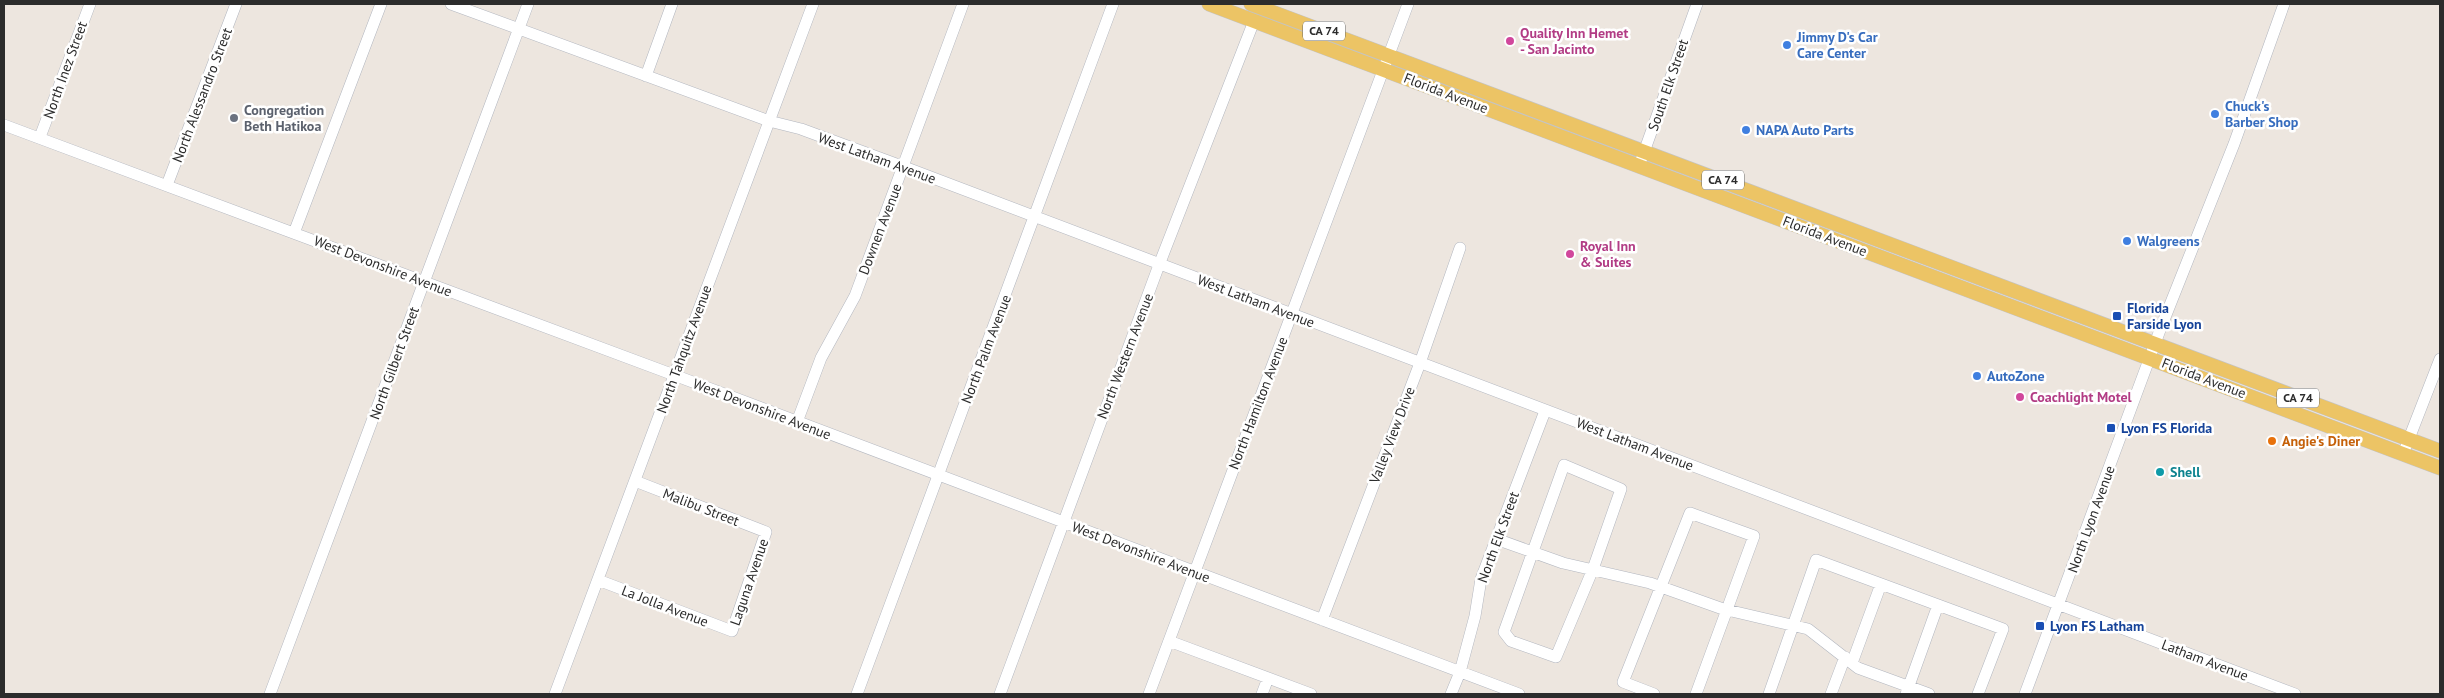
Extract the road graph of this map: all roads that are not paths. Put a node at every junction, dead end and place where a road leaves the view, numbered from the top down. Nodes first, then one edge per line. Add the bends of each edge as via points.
1 (90, 4) edge
2 (236, 4) edge
3 (381, 4) edge
4 (451, 4) edge
5 (528, 4) edge
6 (672, 4) edge
7 (813, 4) edge
8 (963, 4) edge
9 (1113, 4) edge
10 (1209, 4) edge
11 (1408, 4) edge
12 (1697, 4) edge
13 (2284, 4) edge
14 (1257, 5) edge
15 (1254, 21) junction
16 (518, 29) junction
17 (1388, 55) junction
18 (1383, 69) junction
19 (646, 76) junction
20 (769, 121) junction
21 (4, 125) edge
22 (40, 137) junction
23 (1645, 151) junction
24 (1639, 166) junction
25 (904, 167) junction
26 (167, 185) junction
27 (1035, 217) junction
28 (1810, 230) junction
29 (294, 233) junction
30 (1460, 248) dead end
31 (1159, 265) junction
32 (1950, 266) junction
33 (424, 282) junction
34 (1291, 315) junction
35 (2156, 344) junction
36 (2151, 358) junction
37 (2440, 360) edge
38 (1420, 363) junction
39 (674, 375) junction
40 (1546, 410) junction
41 (797, 422) junction
42 (2409, 440) junction
43 (2440, 451) edge
44 (2404, 454) junction
45 (2440, 468) edge
46 (939, 476) junction
47 (634, 481) junction
48 (1062, 522) junction
49 (766, 532) joint
50 (1496, 539) junction
51 (1532, 552) junction
52 (1593, 569) junction
53 (1195, 572) junction
54 (598, 580) junction
55 (1880, 584) junction
56 (1661, 587) junction
57 (2059, 604) junction
58 (1938, 605) junction
59 (1728, 610) junction
60 (1322, 620) junction
61 (1794, 626) junction
62 (732, 631) joint
63 (1169, 641) junction
64 (1848, 660) junction
65 (1460, 672) junction
66 (1268, 678) junction
67 (1907, 690) edge
68 (270, 694) edge
69 (555, 694) edge
70 (857, 694) edge
71 (1000, 694) edge
72 (1149, 694) edge
73 (1262, 694) edge
74 (1310, 694) edge
75 (1451, 694) edge
76 (1519, 694) edge
77 (1654, 694) edge
78 (1696, 694) edge
79 (1769, 694) edge
80 (1831, 694) edge
81 (1929, 694) edge
82 (1978, 694) edge
83 (2025, 694) edge
84 (2295, 694) edge

1 - 22 street, North Inez Street
2 - 26 street, North Alessandro Street
3 - 29 street
4 - 16 street, West Latham Avenue
5 - 16 street, North Gilbert Street
6 - 19 street
7 - 20 street, North Tahquitz Avenue
8 - 25 street, Downen Avenue
9 - 27 street, North Palm Avenue
10 - 15 main road, Florida Avenue
11 - 17 street, North Hamilton Avenue
12 - 23 street, South Elk Street
13 - 35 street, North Lyon Avenue via 2234,144
14 - 17 main road, Florida Avenue / CA 74
15 - 18 main road, Florida Avenue
15 - 31 street, North Western Avenue
16 - 19 street, West Latham Avenue
16 - 33 street, North Gilbert Street
17 - 18 street, North Hamilton Avenue
17 - 23 main road, Florida Avenue / CA 74
18 - 24 main road, Florida Avenue
18 - 34 street, North Hamilton Avenue
19 - 20 street, West Latham Avenue
20 - 25 street, West Latham Avenue via 801,129
20 - 39 street, North Tahquitz Avenue
21 - 22 street, West Devonshire Avenue
22 - 26 street, West Devonshire Avenue
23 - 24 street, South Elk Street
23 - 32 main road, Florida Avenue / CA 74
24 - 28 main road, Florida Avenue
25 - 27 street, West Latham Avenue
25 - 41 street, Downen Avenue via 855,296 821,358
26 - 29 street, West Devonshire Avenue
27 - 31 street, West Latham Avenue
27 - 46 street, North Palm Avenue
28 - 32 main road via 1813,224 1822,226 1913,259
28 - 36 main road, Florida Avenue
29 - 33 street, West Devonshire Avenue
30 - 38 street, Valley View Drive
31 - 34 street, West Latham Avenue
31 - 48 street, North Western Avenue
32 - 35 main road, Florida Avenue / CA 74
33 - 39 street, West Devonshire Avenue
33 - 68 street, North Gilbert Street
34 - 38 street, West Latham Avenue
34 - 53 street, North Hamilton Avenue
35 - 36 street, North Lyon Avenue
35 - 42 main road, Florida Avenue / CA 74
36 - 44 main road, Florida Avenue
36 - 57 street, North Lyon Avenue
37 - 42 street
38 - 40 street, West Latham Avenue
38 - 60 street, Valley View Drive
39 - 41 street, West Devonshire Avenue
39 - 47 street, North Tahquitz Avenue
40 - 50 street, North Elk Street
40 - 57 street, West Latham Avenue
41 - 46 street, West Devonshire Avenue
42 - 43 main road, Florida Avenue / CA 74
42 - 44 street
44 - 45 main road, Florida Avenue
46 - 48 street, West Devonshire Avenue
46 - 70 street, North Palm Avenue
47 - 49 street, Malibu Street
47 - 54 street, North Tahquitz Avenue
48 - 53 street, West Devonshire Avenue
48 - 71 street, North Western Avenue
49 - 62 street, Laguna Avenue
50 - 51 street
50 - 65 street, North Elk Street via 1481,579
51 - 52 street
51 - 52 street via 1564,465 1621,489
51 - 52 street via 1504,632 1511,641 1556,657
52 - 56 street
53 - 60 street, West Devonshire Avenue
53 - 63 street, North Hamilton Avenue
54 - 62 street, La Jolla Avenue
54 - 69 street, North Tahquitz Avenue
55 - 58 street
55 - 61 street via 1816,560
55 - 64 street
56 - 59 street
56 - 59 street via 1690,513 1699,516 1754,536
56 - 77 street via 1623,682
57 - 83 street, North Lyon Avenue
57 - 84 street, Latham Avenue
58 - 67 street
58 - 82 street via 2003,629
59 - 61 street
59 - 78 street
60 - 65 street, West Devonshire Avenue
61 - 64 street via 1808,629
61 - 79 street
63 - 66 street
63 - 72 street, North Hamilton Avenue
64 - 67 street via 1858,668
64 - 80 street
65 - 75 street, North Elk Street
65 - 76 street, West Devonshire Avenue
66 - 73 street
66 - 74 street
67 - 81 street

